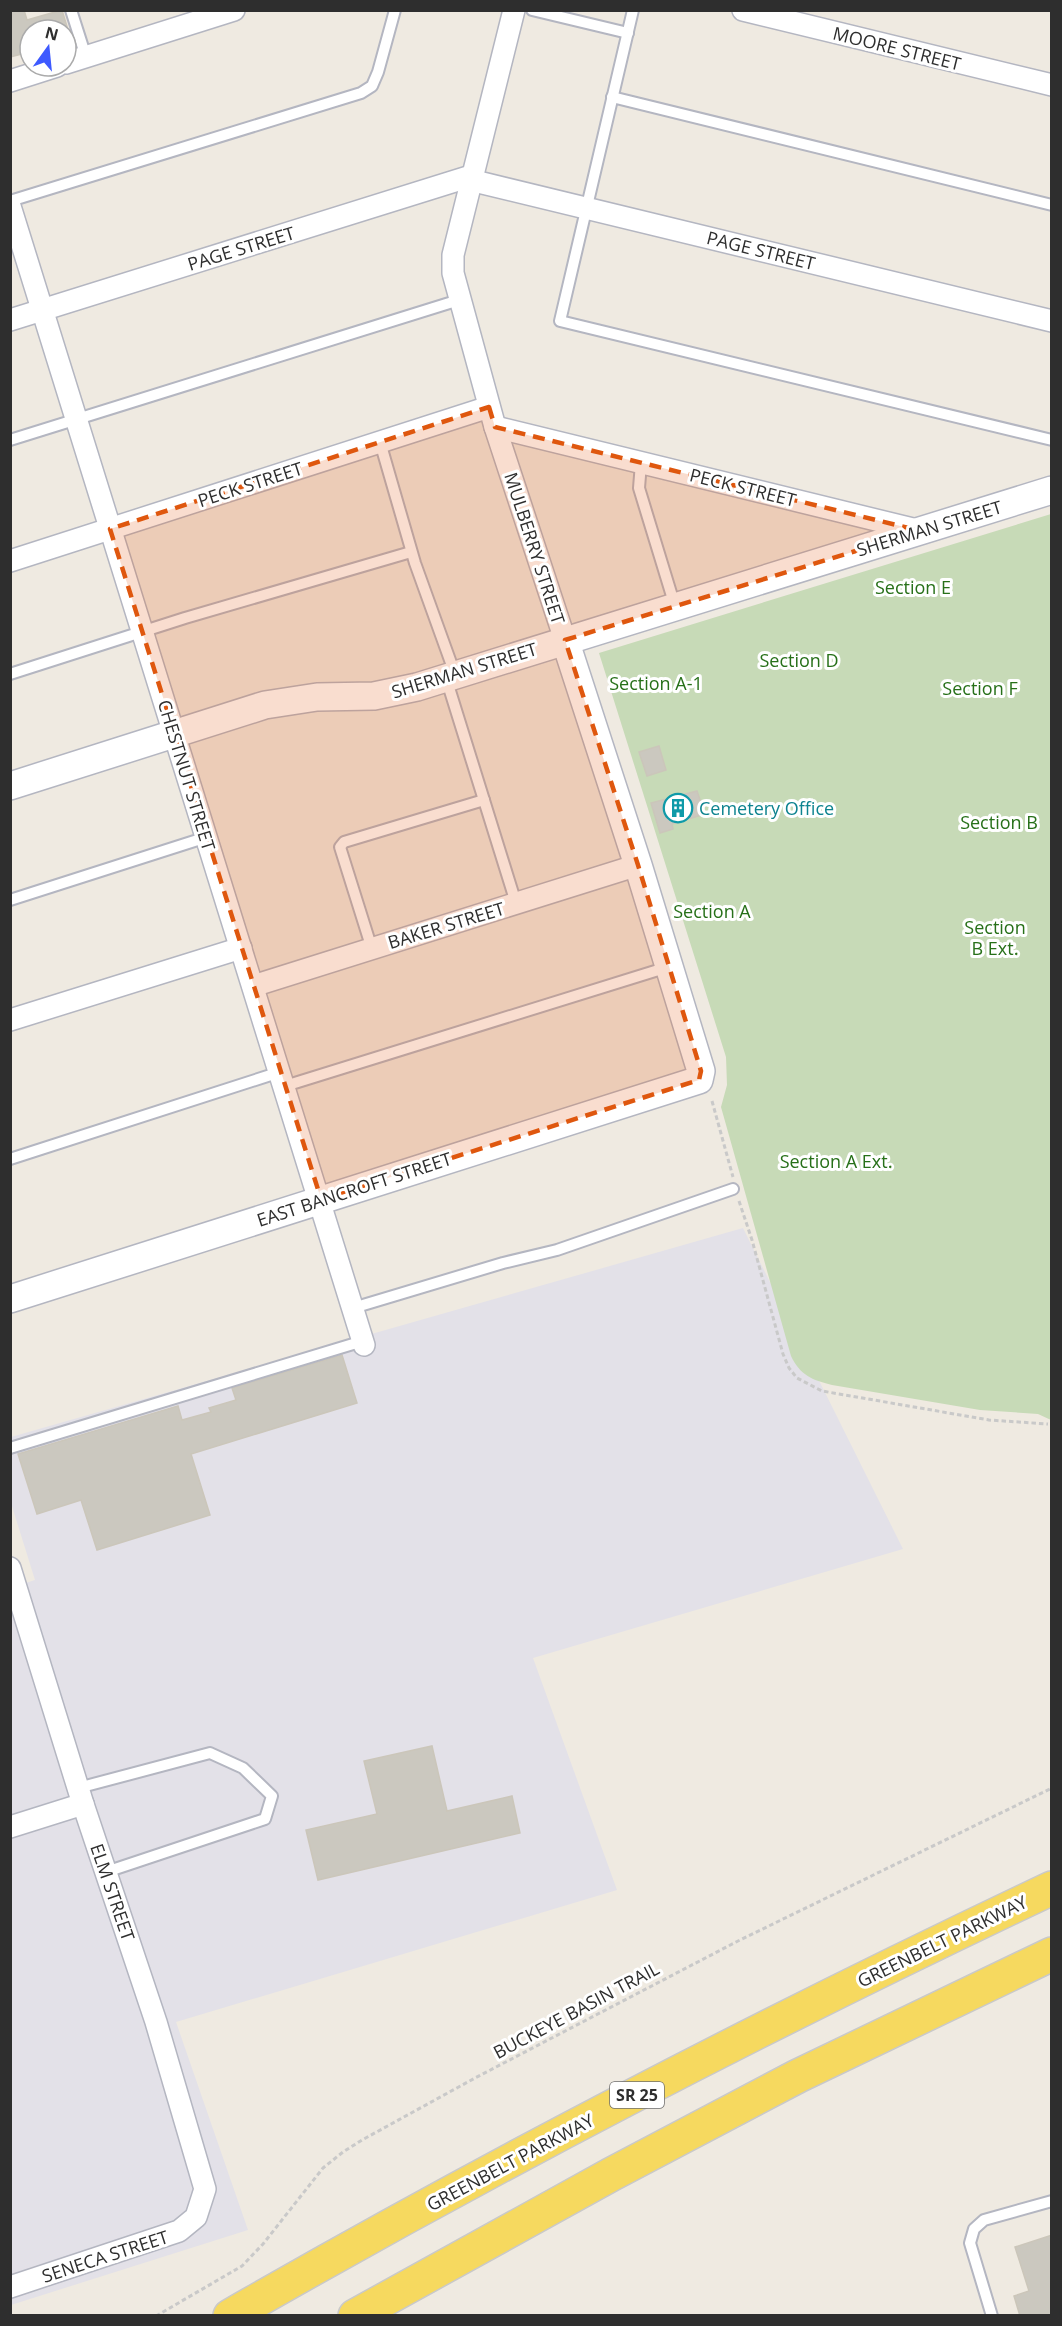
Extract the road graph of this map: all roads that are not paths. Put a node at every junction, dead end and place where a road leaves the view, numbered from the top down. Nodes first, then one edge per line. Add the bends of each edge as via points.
1 (234, 10) edge
2 (395, 10) edge
3 (514, 10) edge
4 (532, 10) edge
5 (633, 10) edge
6 (742, 10) edge
7 (628, 33) junction
8 (78, 59) edge
9 (1052, 85) edge
10 (612, 97) junction
11 (471, 178) junction
12 (10, 203) edge
13 (1052, 205) edge
14 (586, 208) junction
15 (459, 300) junction
16 (44, 309) junction
17 (10, 320) edge
18 (1052, 321) edge
19 (492, 417) junction
20 (77, 418) junction
21 (10, 440) edge
22 (1052, 440) edge
23 (380, 442) junction
24 (641, 463) junction
25 (1052, 490) edge
26 (110, 530) junction
27 (921, 531) junction
28 (411, 552) junction
29 (10, 561) edge
30 (675, 606) junction
31 (142, 632) junction
32 (565, 640) junction
33 (10, 674) edge
34 (451, 676) junction
35 (174, 733) junction
36 (10, 786) edge
37 (484, 800) junction
38 (207, 837) junction
39 (638, 865) junction
40 (10, 900) edge
41 (516, 903) junction
42 (241, 948) junction
43 (372, 949) junction
44 (669, 968) junction
45 (253, 986) junction
46 (10, 1020) edge
47 (283, 1079) junction
48 (705, 1090) joint
49 (10, 1159) edge
50 (733, 1184) road end
51 (321, 1199) junction
52 (10, 1299) edge
53 (353, 1308) junction
54 (364, 1343) joint
55 (10, 1448) edge
56 (12, 1579) edge
57 (80, 1796) junction
58 (10, 1827) edge
59 (106, 1872) junction
60 (1052, 1888) edge
61 (1052, 1954) edge
62 (1052, 2201) edge
63 (196, 2217) joint
64 (310, 2270) junction
65 (10, 2287) edge
66 (230, 2316) edge
67 (254, 2316) edge
68 (355, 2316) edge
69 (992, 2316) edge

1 - 8 street
2 - 12 lane via 378,72 372,86 361,93
3 - 11 street, MULBERRY STREET
4 - 7 lane
5 - 7 lane
6 - 9 street, MOORE STREET
7 - 10 lane
10 - 13 lane
10 - 14 lane
11 - 14 street, PAGE STREET
11 - 15 street, MULBERRY STREET via 453,255
11 - 16 street, PAGE STREET
12 - 16 street, CHESTNUT STREET
14 - 18 street, PAGE STREET
14 - 22 lane via 560,321
15 - 19 street, MULBERRY STREET
15 - 20 lane
16 - 17 street, PAGE STREET
16 - 20 street, CHESTNUT STREET
19 - 23 street, PECK STREET
19 - 24 street, PECK STREET
19 - 32 street, MULBERRY STREET
20 - 21 lane
20 - 26 street, CHESTNUT STREET
23 - 26 street, PECK STREET
23 - 28 lane
24 - 27 street, PECK STREET
24 - 30 lane via 639,488
25 - 27 street, SHERMAN STREET
26 - 29 street, PECK STREET
26 - 31 street, CHESTNUT STREET
27 - 30 street, SHERMAN STREET
28 - 31 lane
28 - 34 lane
30 - 32 street, SHERMAN STREET
31 - 33 lane
31 - 35 street, CHESTNUT STREET
32 - 34 street, SHERMAN STREET
32 - 39 street, MULBERRY STREET
34 - 35 street, SHERMAN STREET via 375,696 317,697 265,705
34 - 37 lane
35 - 36 street, SHERMAN STREET
35 - 38 street, CHESTNUT STREET
37 - 41 lane
37 - 43 lane via 340,846
38 - 40 lane
38 - 42 street, CHESTNUT STREET
39 - 41 street, BAKER STREET
39 - 44 street, MULBERRY STREET
41 - 43 street, BAKER STREET
42 - 45 street, CHESTNUT STREET
42 - 46 street
43 - 45 street, BAKER STREET
44 - 47 lane
44 - 48 street, MULBERRY STREET
45 - 47 street, CHESTNUT STREET
47 - 49 lane
47 - 51 street, CHESTNUT STREET
48 - 51 street, EAST BANCROFT STREET
50 - 53 lane via 557,1250
51 - 52 street, EAST BANCROFT STREET
51 - 53 street, CHESTNUT STREET
53 - 54 street, CHESTNUT STREET
54 - 55 lane
56 - 57 street, ELM STREET
57 - 58 street
57 - 59 street, ELM STREET
57 - 59 lane via 210,1753 243,1767 272,1797 265,1819
59 - 63 street, ELM STREET via 205,2188
60 - 64 main road, GREENBELT PARKWAY / SR 25 via 530,2150
61 - 68 main road via 798,2076
62 - 69 lane via 984,2220 974,2229 970,2243
63 - 65 street, SENECA STREET via 179,2231
64 - 66 main road, GREENBELT PARKWAY / SR 25
64 - 67 main road

